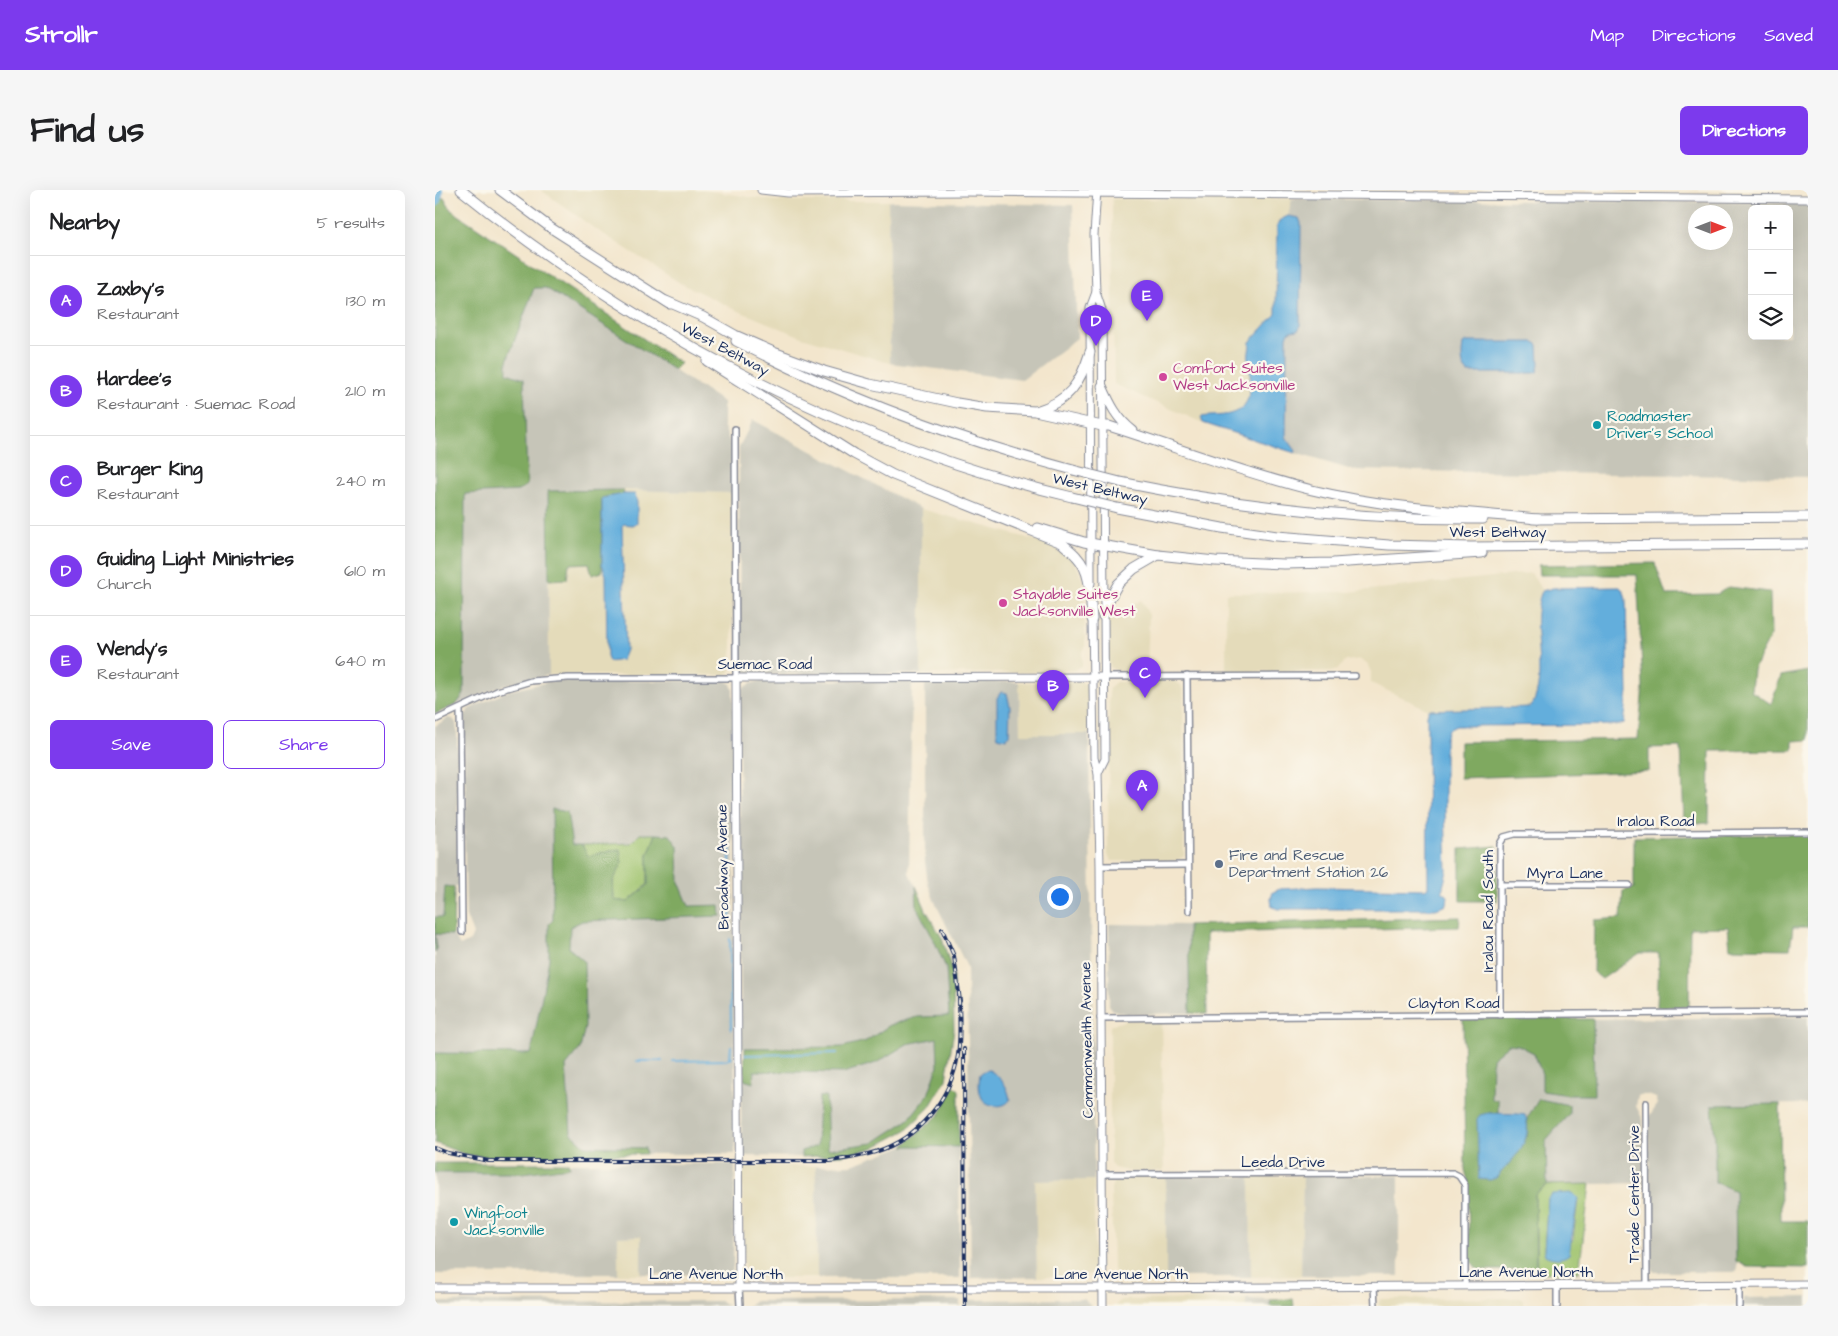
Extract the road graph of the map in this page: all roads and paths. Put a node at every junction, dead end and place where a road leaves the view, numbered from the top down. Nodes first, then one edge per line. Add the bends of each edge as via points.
1 (461, 190) edge
2 (500, 190) edge
3 (761, 190) edge
4 (1097, 192) edge
5 (1808, 199) edge
6 (1096, 292) junction
7 (666, 301) junction
8 (683, 343) junction
9 (1090, 352) junction
10 (1102, 386) junction
11 (1035, 411) junction
12 (1090, 423) junction
13 (1102, 426) junction
14 (735, 429) dead end
15 (1139, 435) junction
16 (971, 507) junction
17 (1808, 517) edge
18 (1538, 519) junction
19 (1091, 543) junction
20 (1103, 544) junction
21 (1808, 544) edge
22 (1559, 546) junction
23 (1159, 555) junction
24 (1103, 616) junction
25 (1092, 619) junction
26 (1093, 676) junction
27 (1187, 676) junction
28 (1355, 676) dead end
29 (1104, 677) junction
30 (736, 678) junction
31 (461, 709) junction
32 (435, 720) edge
33 (1098, 773) junction
34 (1808, 832) edge
35 (1504, 837) joint
36 (1188, 865) junction
37 (1100, 866) junction
38 (1500, 885) junction
39 (1629, 886) dead end
40 (1189, 911) dead end
41 (463, 932) dead end
42 (1808, 1012) edge
43 (1500, 1015) junction
44 (1100, 1018) junction
45 (1646, 1104) dead end
46 (1102, 1174) junction
47 (1808, 1284) edge
48 (1647, 1285) junction
49 (1739, 1285) junction
50 (1374, 1286) junction
51 (1465, 1286) junction
52 (1557, 1286) junction
53 (739, 1287) junction
54 (435, 1288) edge
55 (1103, 1288) junction
56 (740, 1306) edge
57 (1103, 1306) edge
58 (1375, 1306) edge
59 (1557, 1306) edge
60 (1739, 1306) edge

1 - 8 highway, West Beltway via 545,254
2 - 7 highway, West Beltway via 551,228
3 - 4 main road
4 - 5 main road
4 - 6 main road, Commonwealth Avenue
6 - 9 main road, Commonwealth Avenue via 1090,308
6 - 10 main road, Commonwealth Avenue via 1102,310
7 - 11 highway via 735,335 824,371 957,403
7 - 18 highway, West Beltway, bridge via 759,353 872,405 1002,451 1120,482 1230,502 1325,514 1413,519
8 - 16 highway via 713,366 854,454 893,475
8 - 22 highway, West Beltway, bridge via 764,385 864,429 958,464 1117,508 1222,528 1309,539 1471,547
9 - 11 highway via 1080,380 1066,397
9 - 12 main road, Commonwealth Avenue
10 - 13 main road, Commonwealth Avenue
10 - 15 highway via 1122,422
11 - 12 highway
12 - 13 highway
12 - 19 main road, Commonwealth Avenue
13 - 15 highway
13 - 20 main road, Commonwealth Avenue
14 - 30 street, Broadway Avenue
15 - 18 highway via 1313,490 1401,506
16 - 19 highway
16 - 25 highway via 1063,543 1077,557 1088,579
17 - 18 highway, West Beltway
19 - 20 highway
19 - 25 main road, Commonwealth Avenue
20 - 23 highway
20 - 24 main road, Commonwealth Avenue
21 - 22 highway, West Beltway
22 - 23 highway via 1529,551 1308,564 1238,563
23 - 24 highway via 1134,568 1118,584
24 - 29 main road, Commonwealth Avenue
25 - 26 main road, Commonwealth Avenue
26 - 29 main road, Suemac Road
26 - 30 main road, Suemac Road
26 - 33 main road, Commonwealth Avenue via 1094,758
27 - 28 street
27 - 29 street
27 - 36 street
29 - 33 main road, Commonwealth Avenue via 1105,759
30 - 31 street, Suemac Road via 550,678 514,685
30 - 53 main road, Broadway Avenue
31 - 32 street, Suemac Road
31 - 41 street
33 - 37 main road, Commonwealth Avenue
34 - 35 street, Iralou Road via 1515,834
35 - 38 street, Iralou Road South via 1500,844
36 - 37 street
36 - 40 street
37 - 44 main road, Commonwealth Avenue
38 - 39 street, Myra Lane
38 - 43 street, Iralou Road South
42 - 43 street, Clayton Road
43 - 44 street, Clayton Road
44 - 46 main road, Commonwealth Avenue
45 - 48 street, Trade Center Drive
46 - 51 street, Leeda Drive via 1453,1174 1459,1176 1465,1185
46 - 55 main road, Commonwealth Avenue
47 - 49 main road, Lane Avenue North
48 - 49 main road, Lane Avenue North
48 - 52 main road, Lane Avenue North
49 - 60 street
50 - 51 main road, Lane Avenue North
50 - 55 main road, Lane Avenue North
50 - 58 street
51 - 52 main road, Lane Avenue North
52 - 59 street
53 - 54 main road, Lane Avenue North
53 - 55 main road, Lane Avenue North
53 - 56 street, Broadway Avenue
55 - 57 main road, Commonwealth Avenue

